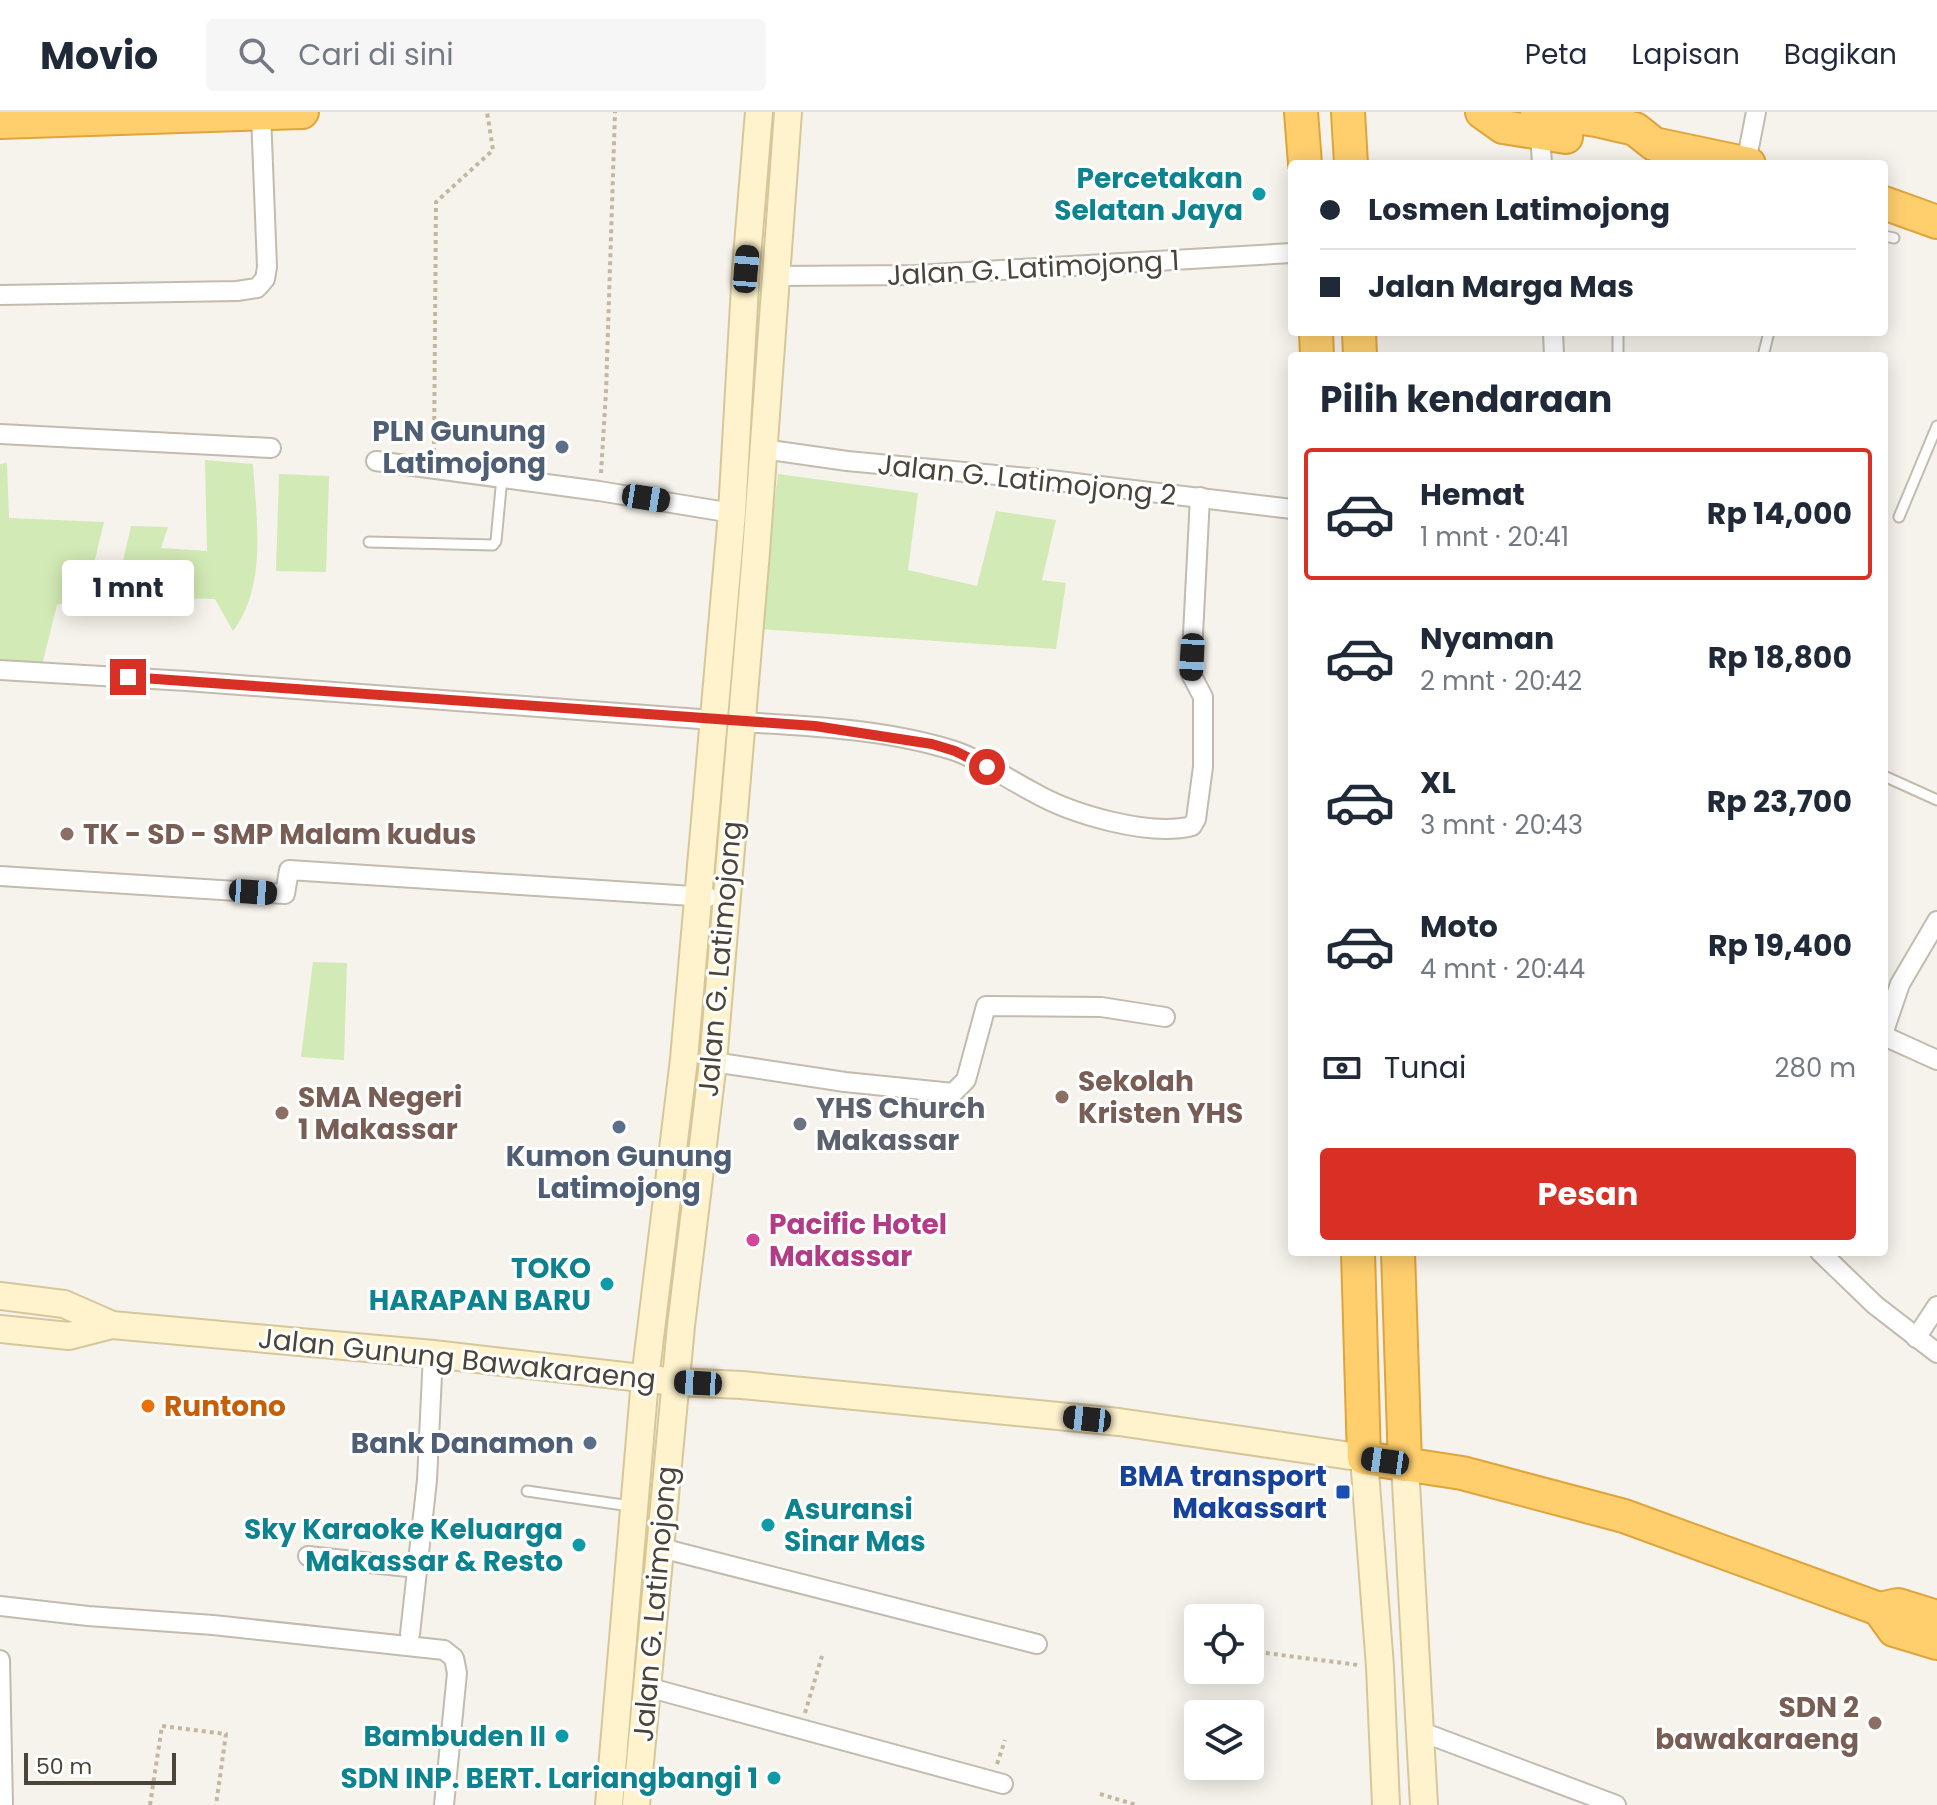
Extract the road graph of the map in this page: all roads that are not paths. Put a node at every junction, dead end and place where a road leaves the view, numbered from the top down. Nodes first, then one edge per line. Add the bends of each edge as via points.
1 (302, 112) edge
2 (759, 112) edge
3 (788, 112) edge
4 (1301, 112) edge
5 (1348, 112) edge
6 (1482, 112) edge
7 (1756, 112) edge
8 (280, 113) edge
9 (0, 122) edge
10 (1540, 136) edge
11 (1305, 160) edge
12 (1351, 160) edge
13 (1729, 160) edge
14 (1749, 160) edge
15 (1888, 204) edge
16 (1937, 222) edge
17 (1288, 253) edge
18 (775, 276) junction
19 (0, 295) edge
20 (1937, 426) edge
21 (0, 434) edge
22 (271, 448) dead end
23 (763, 449) junction
24 (376, 461) dead end
25 (502, 477) junction
26 (1200, 497) junction
27 (1288, 508) edge
28 (732, 513) junction
29 (1899, 517) dead end
30 (369, 542) dead end
31 (0, 670) edge
32 (713, 720) junction
33 (740, 722) junction
34 (1888, 778) edge
35 (1937, 800) edge
36 (0, 876) edge
37 (698, 897) junction
38 (726, 898) junction
39 (1937, 921) edge
40 (1165, 1017) dead end
41 (1888, 1022) edge
42 (1888, 1036) edge
43 (1937, 1060) edge
44 (713, 1062) junction
45 (1358, 1256) edge
46 (1398, 1256) edge
47 (1824, 1256) edge
48 (0, 1296) edge
49 (1937, 1306) edge
50 (112, 1325) junction
51 (0, 1329) edge
52 (1916, 1338) junction
53 (1937, 1353) edge
54 (433, 1354) junction
55 (645, 1379) junction
56 (676, 1382) junction
57 (1364, 1458) junction
58 (1405, 1465) junction
59 (527, 1491) dead end
60 (634, 1506) junction
61 (661, 1548) junction
62 (308, 1556) dead end
63 (417, 1568) junction
64 (0, 1606) edge
65 (1879, 1609) junction
66 (1937, 1617) edge
67 (410, 1634) dead end
68 (1937, 1643) edge
69 (1037, 1644) dead end
70 (0, 1660) edge
71 (647, 1687) junction
72 (1422, 1732) junction
73 (1003, 1784) dead end
74 (3, 1805) edge
75 (444, 1805) edge
76 (609, 1805) edge
77 (636, 1805) edge
78 (1386, 1805) edge
79 (1424, 1805) edge
80 (1616, 1805) edge

1 - 8 highway
2 - 28 main road, Jalan G. Latimojong
3 - 18 main road, Jalan G. Latimojong
4 - 11 highway
5 - 12 highway
6 - 10 highway via 1503,127
7 - 14 street
8 - 9 highway
8 - 19 street via 267,267 257,288
10 - 13 highway via 1596,120 1635,129 1654,144
15 - 16 highway
17 - 18 street, Jalan G. Latimojong 1 via 916,275
18 - 23 main road, Jalan G. Latimojong
20 - 29 lane
21 - 22 street
23 - 26 street, Jalan G. Latimojong 2
23 - 33 main road, Jalan G. Latimojong
24 - 25 street
25 - 28 street
25 - 30 lane via 493,545
26 - 27 street, Jalan G. Latimojong 2
26 - 33 street via 1191,674 1203,697 1203,767 1192,826 1134,825 1055,804 971,758 932,744 815,726
28 - 32 main road, Jalan G. Latimojong
31 - 32 street
32 - 33 main road
32 - 37 main road, Jalan G. Latimojong
33 - 38 main road, Jalan G. Latimojong
34 - 35 lane
36 - 37 street via 285,894 289,870
37 - 38 street
37 - 55 main road, Jalan G. Latimojong
38 - 44 main road, Jalan G. Latimojong
39 - 41 street via 1900,984
40 - 44 street via 1101,1007 986,1006 966,1080 953,1093
42 - 43 street
44 - 56 main road, Jalan G. Latimojong
45 - 57 highway
46 - 58 highway
47 - 52 street
48 - 50 main road, Jalan Gunung Bawakaraeng via 64,1304
49 - 52 street
50 - 51 main road, Jalan Gunung Bawakaraeng via 69,1336
50 - 54 main road, Jalan Gunung Bawakaraeng
52 - 53 street
54 - 55 main road, Jalan Gunung Bawakaraeng
54 - 63 street
55 - 56 main road, Jalan Gunung Bawakaraeng
55 - 60 main road, Jalan G. Latimojong
56 - 57 main road, Jalan Gunung Bawakaraeng via 1119,1422
56 - 61 main road, Jalan G. Latimojong
57 - 58 highway, Jalan Gunung Bawakaraeng
57 - 78 main road
58 - 65 highway, Jalan Gunung Bawakaraeng via 1462,1473 1624,1516
58 - 72 main road
59 - 60 lane
60 - 76 main road, Jalan G. Latimojong
61 - 69 street
61 - 71 main road, Jalan G. Latimojong
62 - 63 street
63 - 67 street
64 - 75 street via 444,1650 454,1658 457,1673
65 - 66 highway, Jalan Gunung Bawakaraeng via 1898,1605
65 - 68 highway, Jalan Gunung Bawakaraeng via 1894,1630
70 - 74 street
71 - 73 street
71 - 77 main road, Jalan G. Latimojong
72 - 79 main road
72 - 80 street

